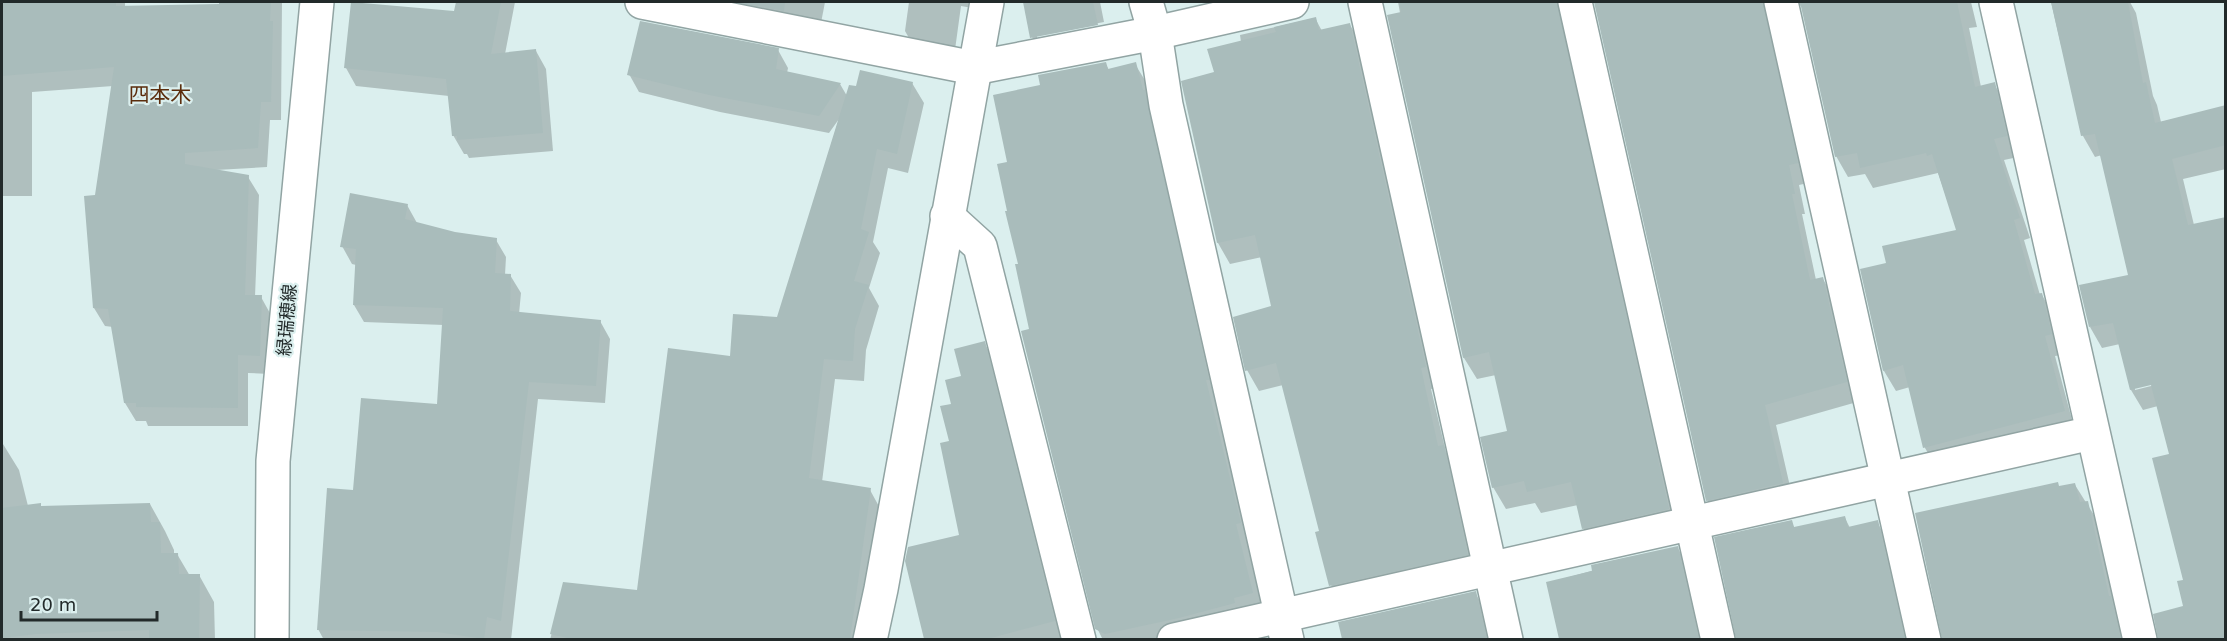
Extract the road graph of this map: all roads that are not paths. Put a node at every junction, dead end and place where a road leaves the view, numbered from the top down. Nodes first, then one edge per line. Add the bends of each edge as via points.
1 (317, 2) edge
2 (642, 2) edge
3 (987, 2) edge
4 (1146, 2) edge
5 (1292, 2) edge
6 (1365, 2) edge
7 (1575, 2) edge
8 (1781, 2) edge
9 (1996, 2) edge
10 (1155, 33) junction
11 (974, 68) junction
12 (947, 216) junction
13 (2092, 433) junction
14 (1889, 480) junction
15 (1694, 524) junction
16 (1491, 569) junction
17 (1284, 627) edge
18 (272, 639) edge
19 (870, 639) edge
20 (1079, 639) edge
21 (1174, 639) edge
22 (1506, 639) edge
23 (1718, 639) edge
24 (1924, 639) edge
25 (2140, 639) edge

1 - 18 street, 緑瑞穂線 via 273,461
2 - 11 street
3 - 11 street
4 - 10 street
5 - 10 street
6 - 16 street
7 - 15 street
8 - 14 street
9 - 13 street
10 - 11 street
10 - 17 street via 1166,105
11 - 12 street
12 - 19 street
12 - 20 street via 980,246
13 - 14 street
13 - 25 street
14 - 15 street
14 - 24 street
15 - 16 street
15 - 23 street
16 - 17 street
16 - 22 street
17 - 21 street

